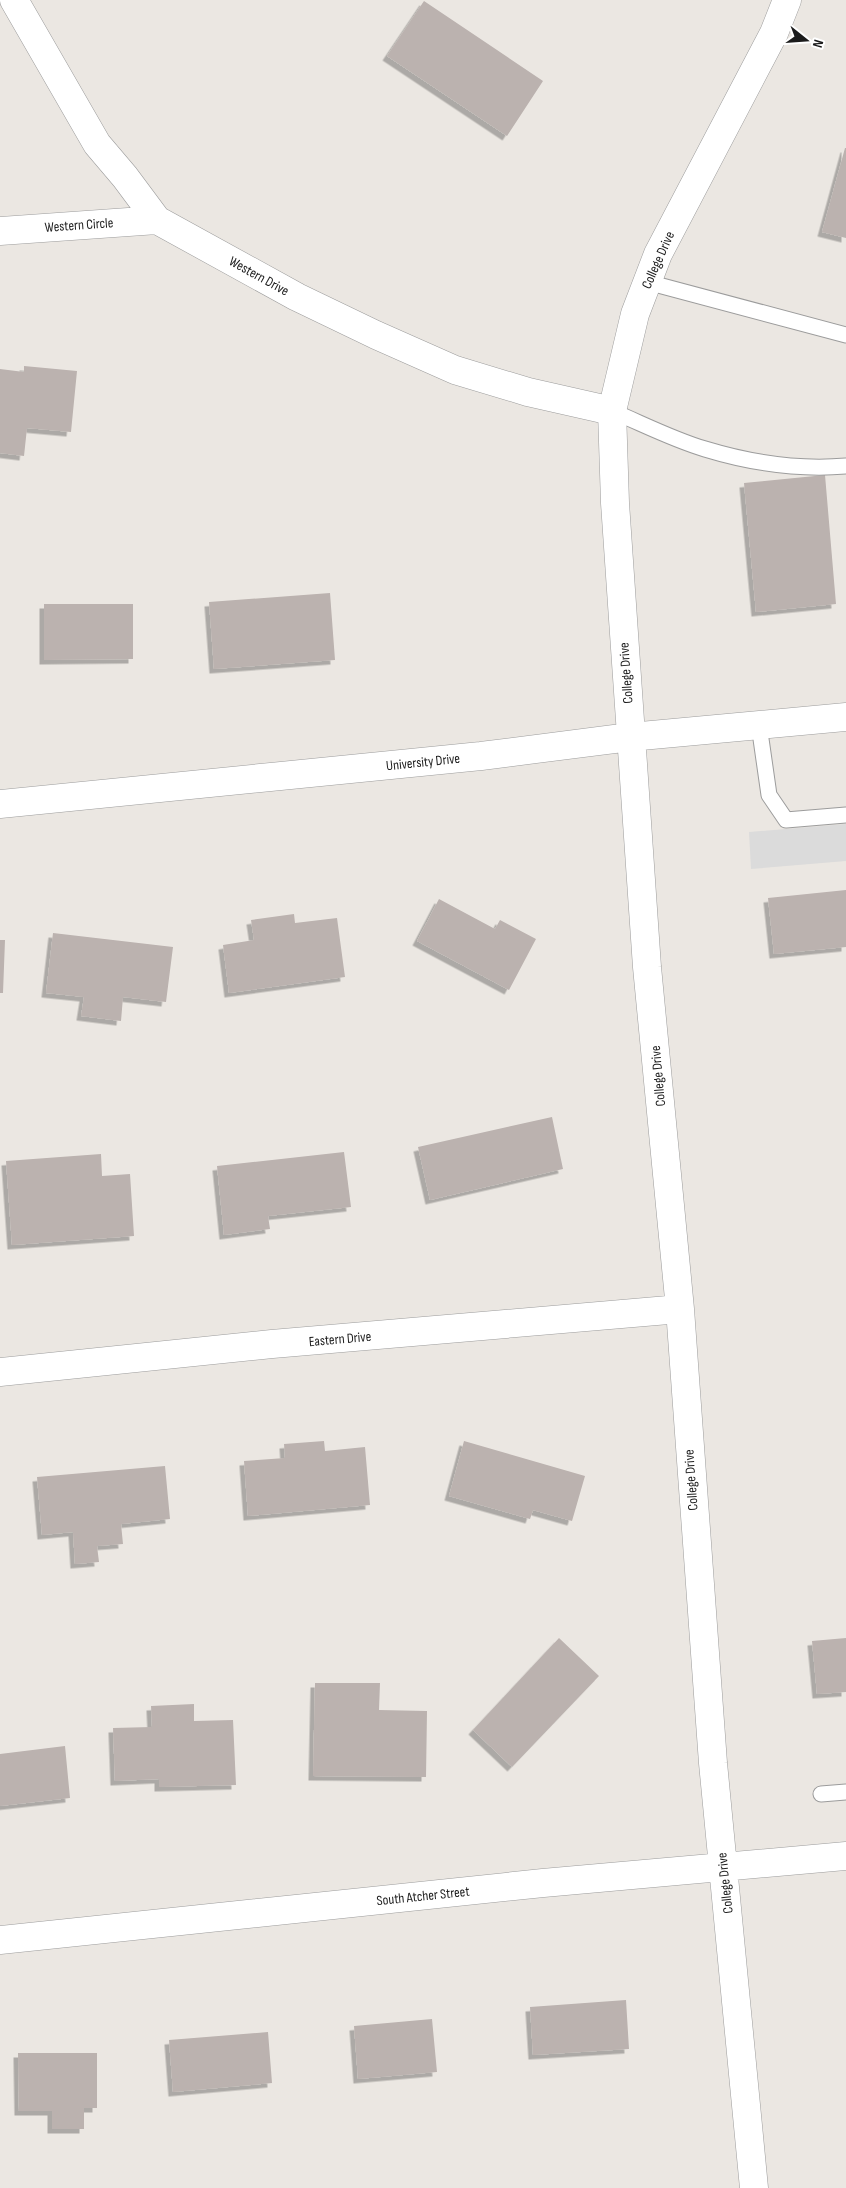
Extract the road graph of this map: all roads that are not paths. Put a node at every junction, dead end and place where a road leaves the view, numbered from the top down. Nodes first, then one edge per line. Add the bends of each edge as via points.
1 (14, 0) edge
2 (787, 0) edge
3 (157, 220) junction
4 (0, 231) edge
5 (647, 282) junction
6 (846, 335) edge
7 (612, 411) junction
8 (846, 466) edge
9 (846, 717) edge
10 (759, 725) junction
11 (630, 737) junction
12 (0, 804) edge
13 (846, 815) edge
14 (680, 1308) junction
15 (0, 1372) edge
16 (846, 1792) edge
17 (821, 1794) dead end
18 (846, 1856) edge
19 (724, 1868) junction
20 (0, 1940) edge
21 (754, 2188) edge

1 - 3 street, Western Drive via 97,144
2 - 5 street, College Drive via 774,33 658,254
3 - 4 street, Western Circle
3 - 7 street, Western Drive via 298,297 455,370 528,392
5 - 6 lane
5 - 7 street, College Drive via 635,314
7 - 8 lane via 704,449 767,463 821,468
7 - 11 street, College Drive via 614,495
9 - 10 street, University Drive
10 - 11 street, University Drive
10 - 13 lane via 769,795 786,820
11 - 12 street, University Drive via 481,756
11 - 14 street, College Drive via 647,967
14 - 15 street, Eastern Drive
14 - 19 street, College Drive via 713,1763
16 - 17 lane
18 - 19 street, South Atcher Street
19 - 20 street, South Atcher Street via 543,1883
19 - 21 street, College Drive

